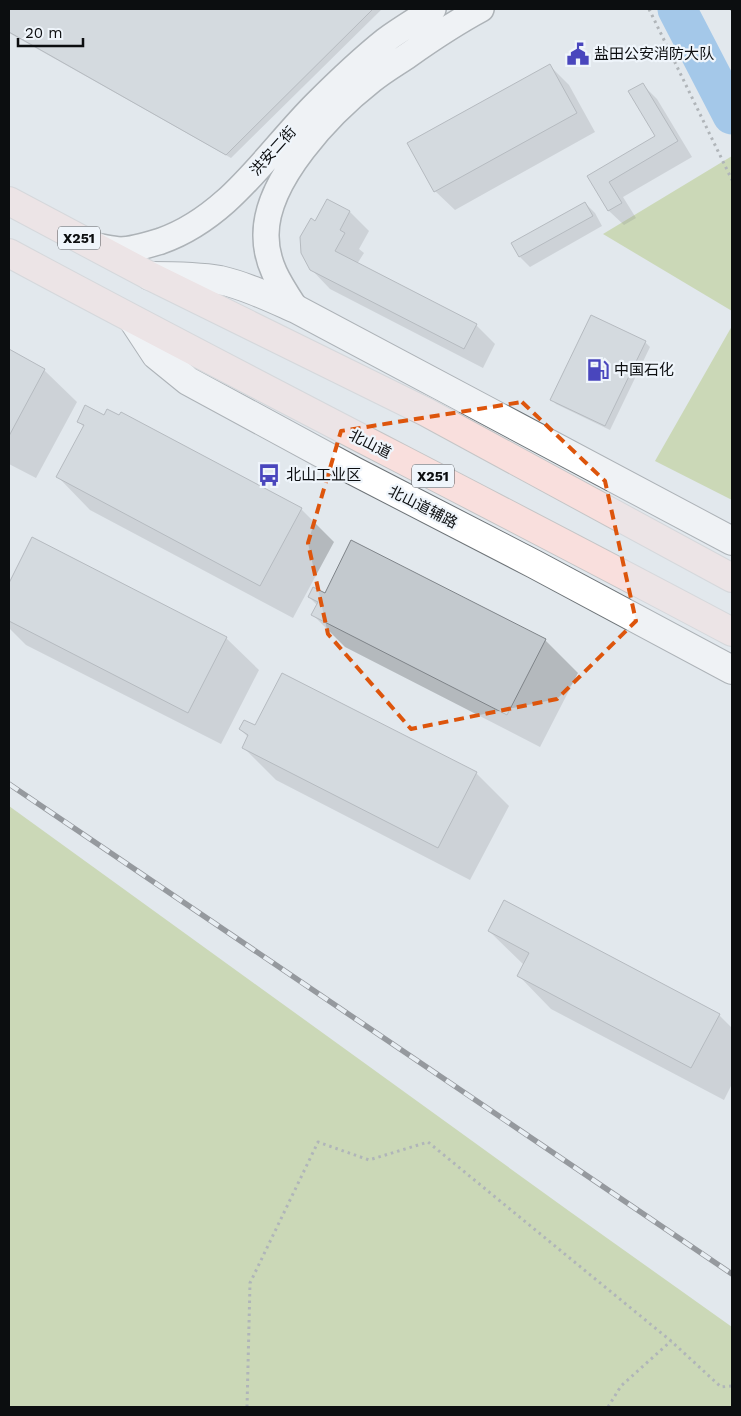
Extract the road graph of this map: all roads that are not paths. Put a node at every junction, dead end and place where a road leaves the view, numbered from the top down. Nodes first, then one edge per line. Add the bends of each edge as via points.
1 (433, 9) edge
2 (481, 9) edge
3 (9, 201) edge
4 (94, 246) junction
5 (9, 253) edge
6 (150, 276) junction
7 (296, 309) junction
8 (133, 320) junction
9 (732, 541) edge
10 (732, 578) edge
11 (732, 632) edge
12 (732, 670) edge

1 - 4 street, 洪安二街 via 386,40 356,66 315,104 236,192 207,217 179,234 148,245 121,250
2 - 7 street, 洪安二街 via 373,79 334,114 285,175 269,210 266,236 276,278
3 - 4 main road, X251
4 - 6 main road, X251
5 - 8 main road, 北山道 / X251
6 - 7 street via 220,280
6 - 10 main road, X251 via 426,412
7 - 9 street
8 - 11 main road, 北山道 / X251
8 - 12 street, 北山道辅路 via 156,355 188,381

